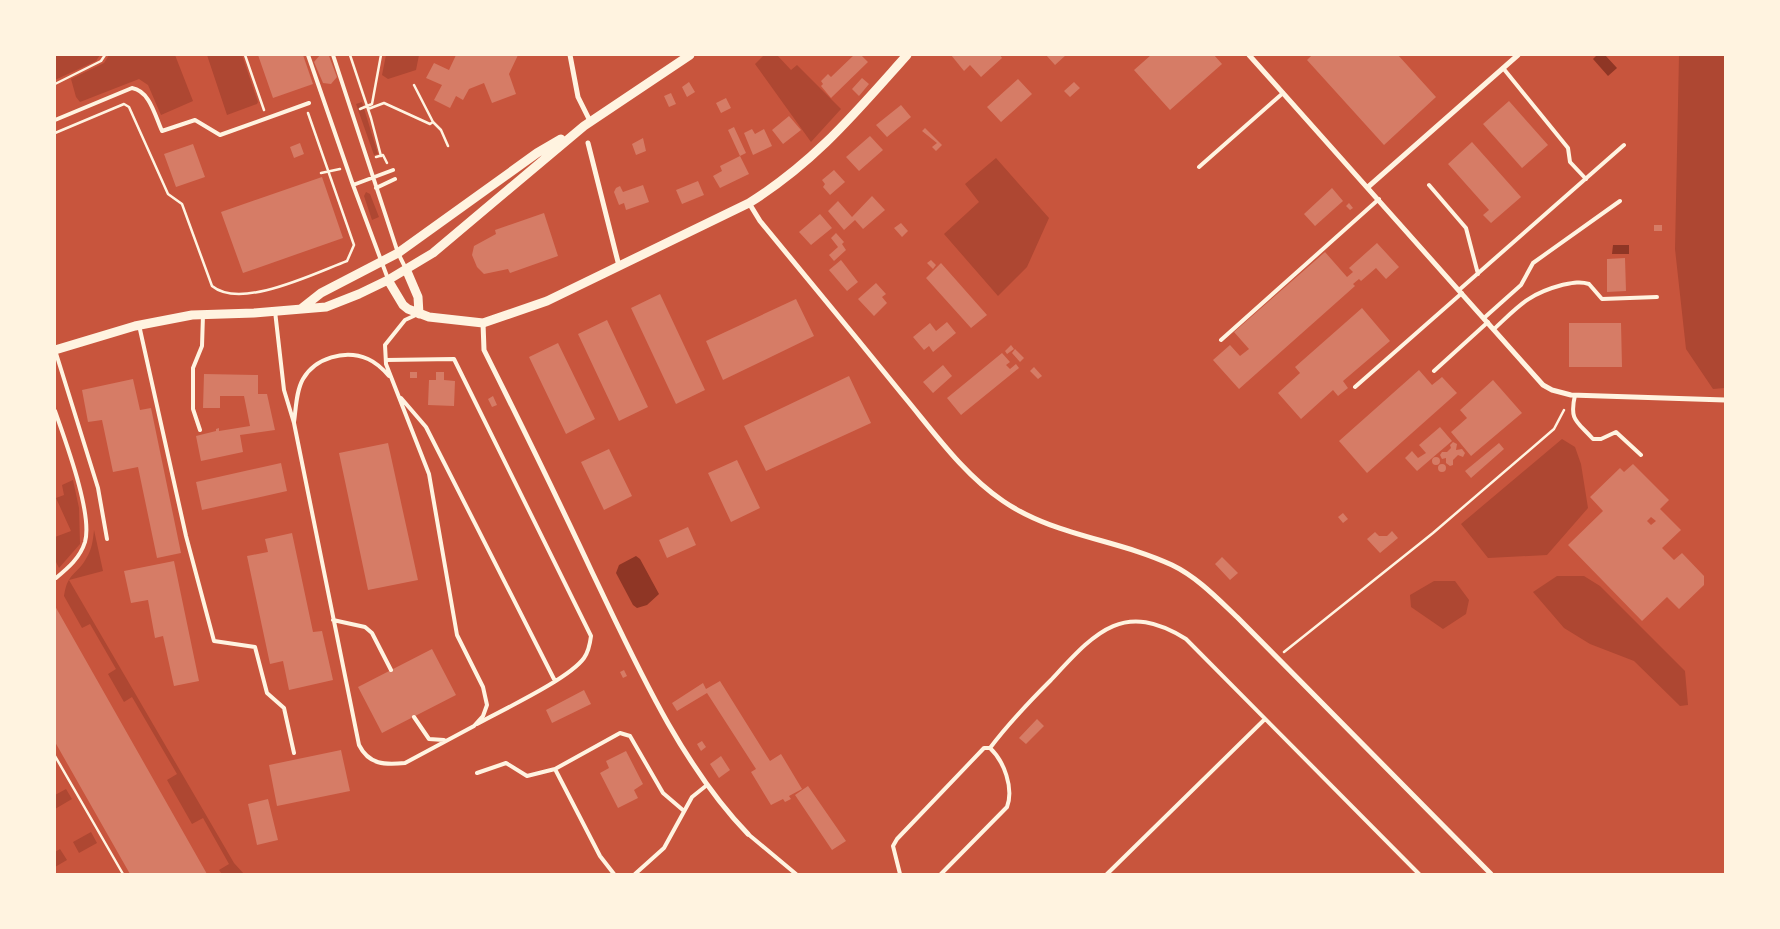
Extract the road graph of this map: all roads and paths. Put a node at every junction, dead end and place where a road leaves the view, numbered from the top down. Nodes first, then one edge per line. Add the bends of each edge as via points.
1 (105, 55) edge
2 (245, 55) edge
3 (308, 55) edge
4 (333, 55) edge
5 (350, 55) edge
6 (381, 55) edge
7 (570, 55) edge
8 (690, 55) edge
9 (906, 55) edge
10 (1249, 55) edge
11 (1518, 55) edge
12 (1503, 68) junction
13 (55, 84) edge
14 (414, 85) dead end
15 (1283, 92) junction
16 (307, 104) joint
17 (368, 108) junction
18 (353, 111) junction
19 (266, 118) junction
20 (55, 120) edge
21 (433, 122) junction
22 (587, 123) junction
23 (55, 133) edge
24 (588, 143) dead end
25 (1624, 145) dead end
26 (448, 146) dead end
27 (381, 156) junction
28 (375, 158) dead end
29 (389, 166) dead end
30 (1199, 167) dead end
31 (341, 169) dead end
32 (393, 170) dead end
33 (328, 171) junction
34 (321, 172) dead end
35 (372, 178) junction
36 (1586, 179) junction
37 (395, 180) dead end
38 (353, 185) junction
39 (1429, 185) dead end
40 (1368, 187) junction
41 (376, 188) junction
42 (1379, 199) junction
43 (1620, 200) dead end
44 (749, 203) junction
45 (398, 253) junction
46 (380, 264) junction
47 (619, 266) junction
48 (406, 270) junction
49 (1478, 274) junction
50 (388, 280) junction
51 (1461, 292) junction
52 (1657, 297) dead end
53 (302, 308) junction
54 (275, 311) junction
55 (203, 314) junction
56 (419, 314) junction
57 (1486, 320) junction
58 (483, 323) junction
59 (139, 325) junction
60 (1494, 329) junction
61 (1221, 340) dead end
62 (55, 350) edge
63 (386, 360) junction
64 (1434, 371) dead end
65 (391, 377) junction
66 (1355, 387) dead end
67 (398, 395) junction
68 (1573, 395) junction
69 (1725, 400) edge
70 (55, 411) edge
71 (294, 424) junction
72 (200, 430) dead end
73 (1641, 456) dead end
74 (107, 539) dead end
75 (56, 578) edge
76 (333, 620) junction
77 (1277, 657) junction
78 (391, 670) dead end
79 (555, 681) junction
80 (414, 717) dead end
81 (1265, 719) junction
82 (474, 726) junction
83 (447, 740) junction
84 (990, 748) junction
85 (294, 753) dead end
86 (55, 756) edge
87 (554, 769) junction
88 (477, 773) dead end
89 (707, 785) junction
90 (684, 811) junction
91 (748, 834) joint
92 (123, 874) edge
93 (614, 874) edge
94 (636, 874) edge
95 (796, 874) edge
96 (900, 874) edge
97 (941, 874) edge
98 (1107, 874) edge
99 (1419, 874) edge
100 (1491, 874) edge

1 - 13 path via 101,61
2 - 19 path
3 - 38 lane
4 - 18 lane
5 - 17 path
6 - 17 path via 372,104
7 - 22 street
8 - 22 street
9 - 44 street via 821,149
10 - 15 street
11 - 12 street
12 - 36 lane via 1568,148 1570,162
12 - 40 street
14 - 21 path
15 - 30 lane
15 - 40 street
16 - 19 lane
16 - 33 path
17 - 18 path
17 - 21 path via 384,104 430,124
17 - 27 path
18 - 35 lane
19 - 20 lane via 220,135 195,120 162,131 147,96 132,88
21 - 26 path via 442,130
22 - 45 street via 537,153
22 - 48 street via 433,253
23 - 33 path via 124,104 129,107 168,194 182,204 212,286 220,293 257,294 347,261 354,244
24 - 47 street
25 - 36 lane
27 - 28 path
27 - 29 path
31 - 33 path
32 - 35 lane
33 - 34 path
35 - 38 lane
35 - 41 lane
36 - 49 lane
37 - 41 lane
38 - 46 lane
39 - 49 lane via 1466,228
40 - 42 street
41 - 45 lane
42 - 51 street
42 - 61 lane
43 - 57 lane via 1533,263 1521,285
44 - 47 street
44 - 77 street via 760,221 978,482 1028,517 1058,529 1150,555 1198,580
45 - 46 street
45 - 48 lane
46 - 50 lane
46 - 53 street via 321,293
47 - 58 street via 547,301
48 - 50 street
48 - 56 street via 418,297
49 - 51 lane
50 - 53 street via 326,307
50 - 56 street via 403,305
51 - 57 street
51 - 66 lane
52 - 60 lane via 1602,299 1589,284 1572,282 1540,290
53 - 54 street
54 - 55 street
54 - 71 lane via 284,390
55 - 59 street
55 - 72 lane via 202,346 193,368 193,409
56 - 58 street
56 - 63 lane via 405,320 385,345
57 - 60 street
57 - 64 lane
58 - 89 street via 484,350 626,643 664,717
59 - 62 street
59 - 85 lane via 186,536 214,641 255,648 267,692 284,708
60 - 68 street via 1543,385
62 - 74 lane via 98,488
63 - 65 lane
63 - 79 lane via 454,359 465,377 591,636 583,659
65 - 67 lane
65 - 71 lane via 366,358 344,356 325,359 315,364 301,382
67 - 79 lane via 426,427
67 - 82 lane via 428,474 457,635 486,696 483,716
68 - 69 street
68 - 73 lane via 1573,417 1593,439 1616,432
68 - 77 path via 1554,429 1425,540
70 - 75 lane via 78,480 86,540 80,553
71 - 76 lane
76 - 78 lane via 365,627 372,633
76 - 83 lane via 363,754 381,764 405,763
77 - 100 street
79 - 82 lane
80 - 83 lane via 429,739
81 - 84 lane via 1186,639 1159,624 1134,622 1110,627 1087,642 1006,726
81 - 98 lane
81 - 99 lane
82 - 83 lane
84 - 96 lane via 984,748 897,839 893,846
84 - 97 lane via 1001,762 1010,800 1007,807
86 - 92 path
87 - 88 lane via 527,776 506,763
87 - 90 lane via 620,733 630,736 663,793
87 - 93 lane via 600,856
89 - 90 lane via 692,797
89 - 91 street via 728,814
90 - 94 lane via 664,848
91 - 95 lane

